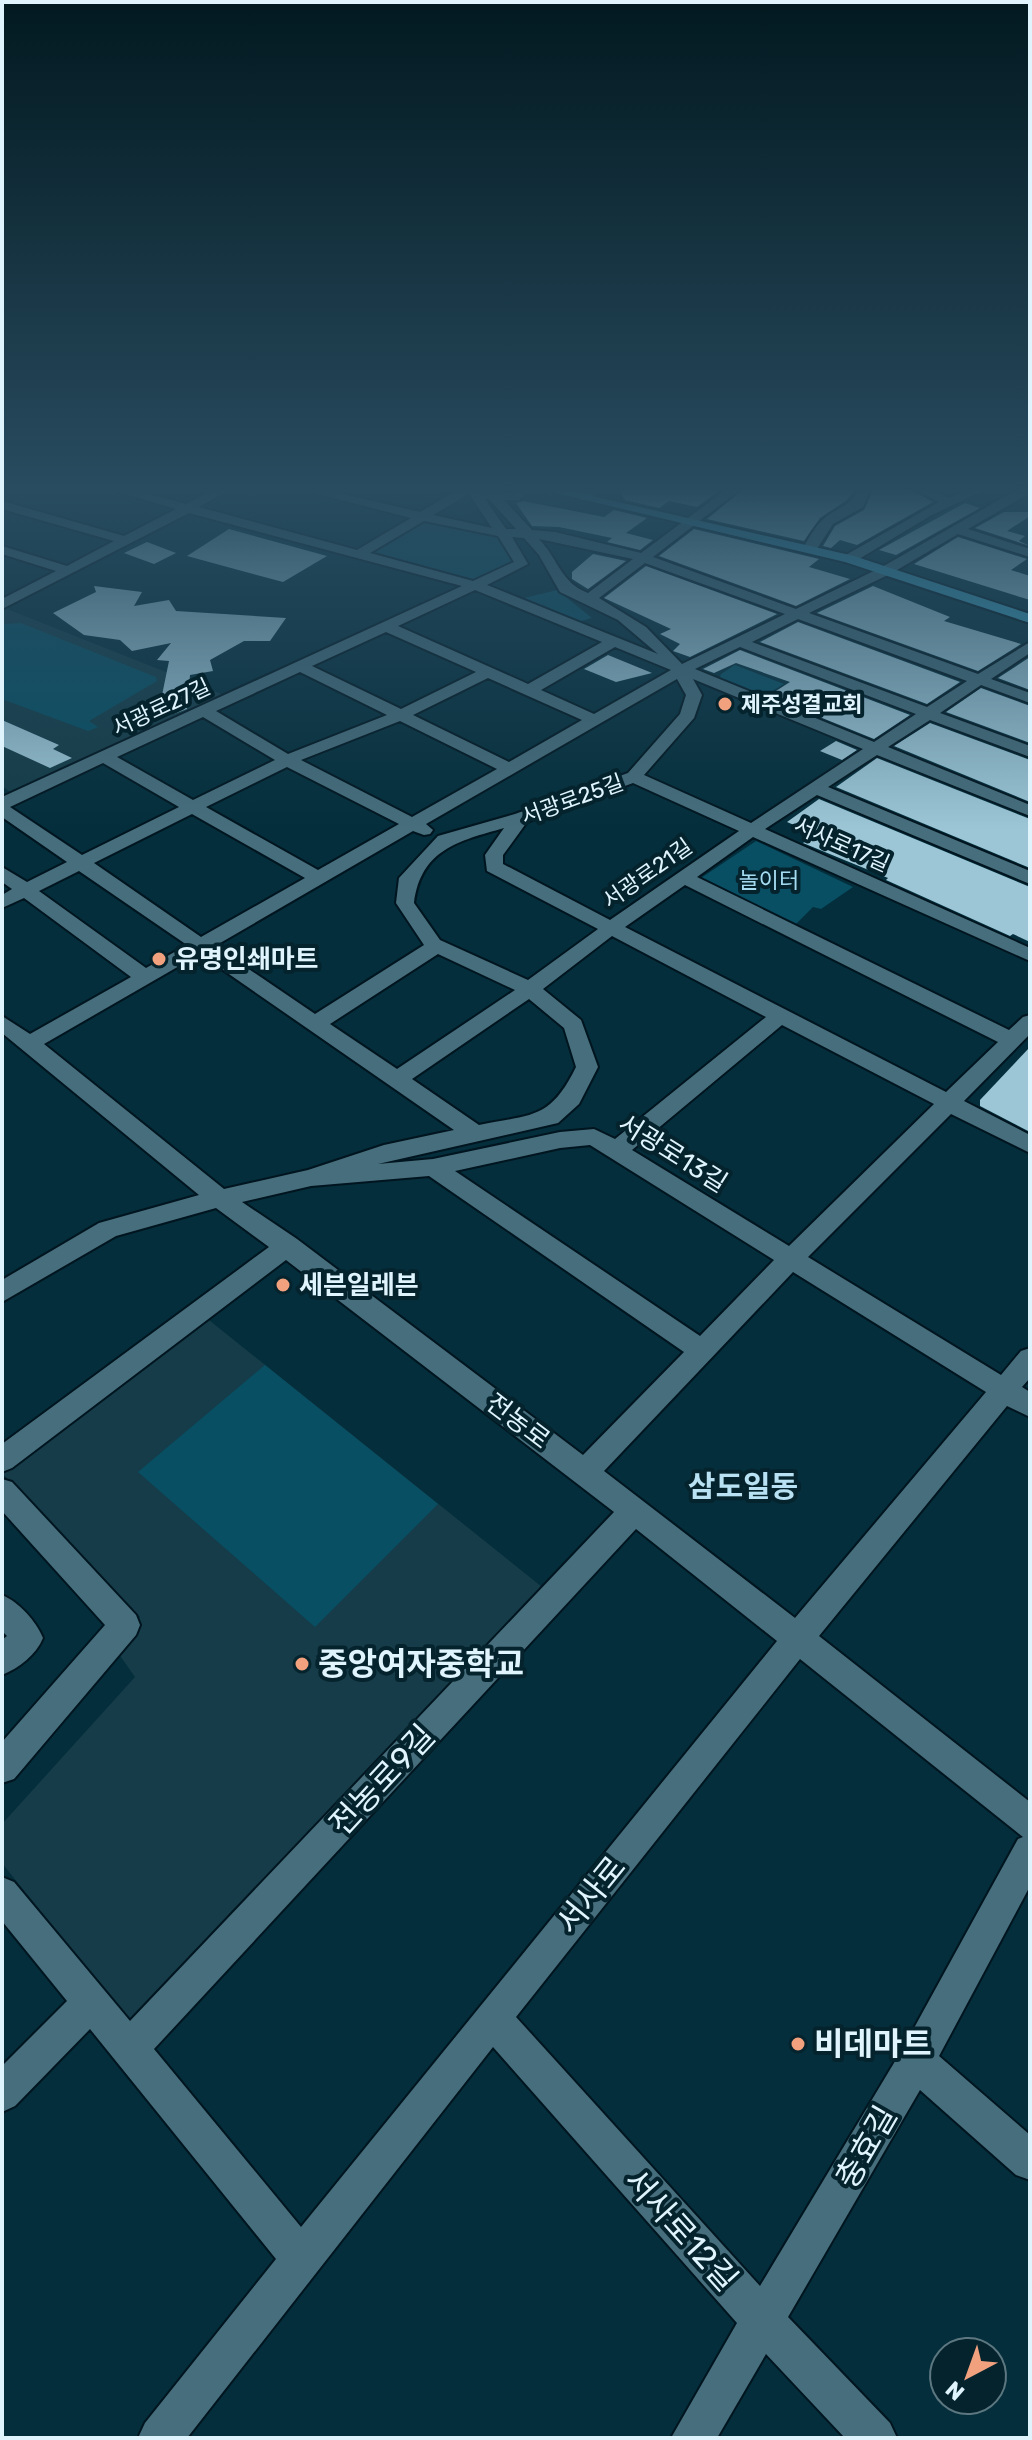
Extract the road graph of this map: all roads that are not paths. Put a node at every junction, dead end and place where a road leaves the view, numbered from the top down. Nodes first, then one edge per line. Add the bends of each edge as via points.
1 (442, 602) edge
2 (516, 602) edge
3 (596, 602) edge
4 (767, 602) edge
5 (821, 602) edge
6 (980, 602) edge
7 (610, 611) junction
8 (798, 613) junction
9 (1030, 619) edge
10 (387, 627) junction
11 (596, 634) junction
12 (615, 641) junction
13 (739, 642) junction
14 (1030, 646) edge
15 (301, 667) junction
16 (682, 670) junction
17 (488, 672) junction
18 (980, 679) junction
19 (529, 690) junction
20 (1030, 698) edge
21 (204, 711) junction
22 (930, 713) junction
23 (402, 715) junction
24 (595, 720) junction
25 (877, 749) junction
26 (1030, 752) edge
27 (104, 757) junction
28 (287, 760) junction
29 (511, 769) junction
30 (634, 777) junction
31 (816, 788) junction
32 (2, 806) edge
33 (191, 808) junction
34 (1030, 811) edge
35 (521, 818) junction
36 (414, 825) junction
37 (752, 830) junction
38 (444, 840) junction
39 (80, 863) junction
40 (2, 873) edge
41 (683, 877) junction
42 (1030, 878) edge
43 (320, 879) junction
44 (25, 890) junction
45 (2, 902) edge
46 (611, 928) junction
47 (203, 946) junction
48 (436, 946) junction
49 (1030, 955) edge
50 (146, 978) junction
51 (530, 989) junction
52 (780, 1016) junction
53 (1030, 1022) edge
54 (2, 1023) edge
55 (316, 1023) junction
56 (1012, 1040) junction
57 (30, 1043) junction
58 (397, 1079) junction
59 (948, 1103) junction
60 (555, 1129) junction
61 (476, 1134) junction
62 (1030, 1145) edge
63 (616, 1151) junction
64 (433, 1167) junction
65 (311, 1178) junction
66 (220, 1198) junction
67 (288, 1246) junction
68 (791, 1259) junction
69 (2, 1292) edge
70 (702, 1351) junction
71 (1030, 1359) edge
72 (1018, 1398) edge
73 (2, 1460) edge
74 (585, 1472) junction
75 (2, 1491) edge
76 (635, 1510) junction
77 (2, 1609) edge
78 (798, 1638) junction
79 (2, 1660) edge
80 (2, 1767) edge
81 (1030, 1823) edge
82 (1030, 1851) edge
83 (2, 1894) edge
84 (91, 2002) junction
85 (492, 2018) junction
86 (129, 2049) junction
87 (916, 2061) junction
88 (2, 2093) edge
89 (1030, 2161) edge
90 (302, 2259) junction
91 (764, 2322) junction
92 (160, 2438) edge
93 (693, 2438) edge
94 (875, 2438) edge

1 - 10 street, 서광로27길
2 - 11 street
3 - 7 street, 서광로25길
4 - 8 street
5 - 8 street
6 - 9 main road
7 - 11 street
7 - 16 street, 서광로25길 via 660,644
8 - 13 street
8 - 18 street
10 - 15 street, 서광로27길
10 - 17 street
11 - 12 street
12 - 16 street
12 - 19 street
13 - 16 street
13 - 22 street
14 - 18 street, 서광로21길
15 - 21 street, 서광로27길
15 - 23 street
16 - 24 street
16 - 25 street
16 - 30 street, 서광로25길 via 694,695 688,715
17 - 19 street
17 - 23 street
18 - 20 street
18 - 22 street, 서광로21길
19 - 24 street
21 - 27 street, 서광로27길
21 - 28 street
22 - 25 street, 서광로21길
22 - 26 street
23 - 28 street
23 - 29 street
24 - 29 street
25 - 31 street, 서광로21길
25 - 34 street
27 - 32 street, 서광로27길
27 - 33 street
28 - 33 street
28 - 36 street
29 - 36 street
30 - 35 street, 서광로25길
30 - 37 street, 서사로17길
31 - 37 street, 서광로21길
31 - 42 street
32 - 39 street
33 - 39 street
33 - 43 street
35 - 38 street, 서광로25길
35 - 46 street via 494,855 494,867
36 - 38 street
36 - 43 street
37 - 41 street, 서광로21길
37 - 49 street, 서사로17길
38 - 48 street via 408,878 405,903
39 - 44 street
39 - 47 street
40 - 44 street
41 - 46 street, 서광로21길
41 - 56 street
43 - 47 street
44 - 45 street
44 - 50 street
46 - 51 street, 서광로21길
46 - 52 street
47 - 50 street
47 - 55 street
48 - 51 street
48 - 55 street
50 - 57 street
51 - 58 street, 서광로21길
51 - 60 street via 574,1025 587,1067
52 - 59 street
52 - 63 street
53 - 56 street
54 - 57 street, 전농로
55 - 58 street
56 - 59 street
57 - 66 street, 전농로
58 - 61 street
59 - 62 street
59 - 68 street
60 - 61 street
60 - 63 street, 서광로13길 via 594,1137
60 - 64 street, 서광로13길
61 - 65 street via 384,1153
63 - 68 street, 서광로13길
64 - 65 street, 서광로13길
64 - 70 street
65 - 66 street, 서광로13길
66 - 67 street, 전농로
66 - 69 street, 서광로13길 via 108,1229
67 - 73 street
67 - 74 street, 전농로
68 - 70 street
68 - 72 street, 서광로13길
70 - 74 street
71 - 72 street, 서사로
72 - 78 street, 서사로
74 - 76 street, 전농로
75 - 80 street via 125,1625
76 - 78 street, 전농로
76 - 86 street, 전농로9길
77 - 79 street via 28,1638
78 - 81 street, 전농로
78 - 85 street, 서사로
82 - 87 street, 충효길
83 - 84 street
84 - 86 street
84 - 88 street
85 - 90 street, 서사로
85 - 91 street, 서사로12길
86 - 90 street
87 - 89 street
87 - 91 street, 충효길
90 - 92 street, 서사로
91 - 93 street, 충효길
91 - 94 street, 서사로12길

